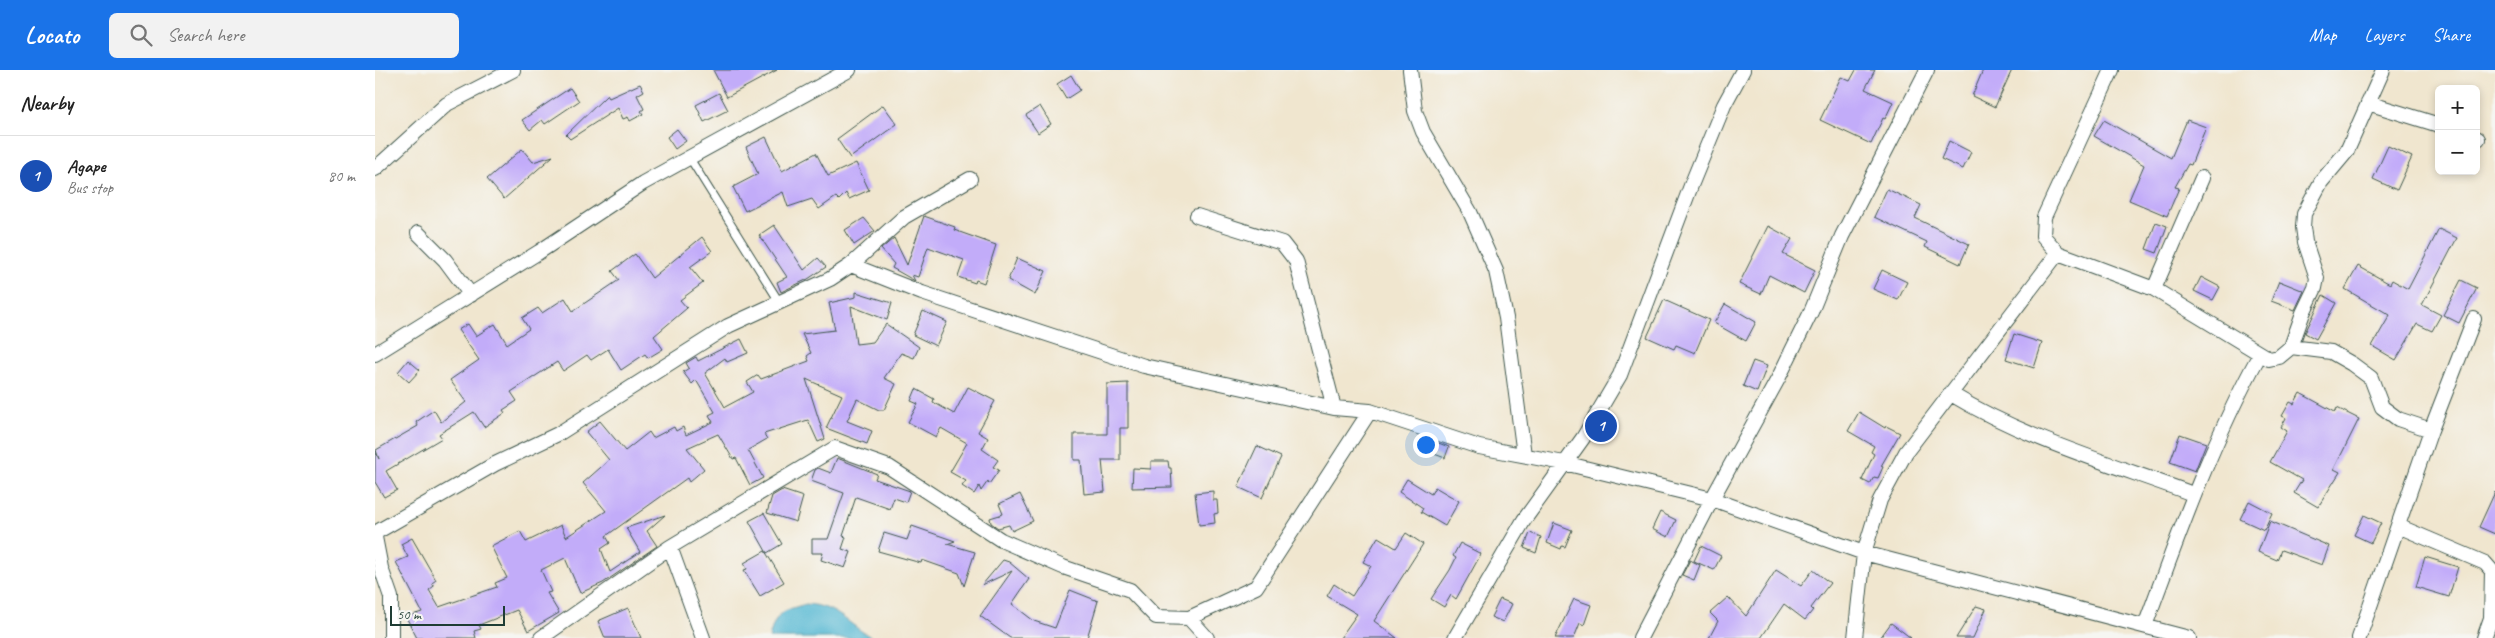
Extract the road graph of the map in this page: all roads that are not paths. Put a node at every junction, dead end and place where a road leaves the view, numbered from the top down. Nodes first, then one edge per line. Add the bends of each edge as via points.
1 (513, 70) edge
2 (849, 70) edge
3 (1410, 70) edge
4 (1743, 70) edge
5 (1927, 70) edge
6 (2112, 70) edge
7 (2383, 70) edge
8 (2368, 103) junction
9 (2435, 124) edge
10 (689, 157) junction
11 (375, 170) edge
12 (2201, 178) dead end
13 (969, 179) dead end
14 (1197, 216) dead end
15 (418, 233) dead end
16 (2058, 253) junction
17 (851, 264) junction
18 (2153, 288) junction
19 (471, 295) junction
20 (780, 302) junction
21 (2474, 319) dead end
22 (2291, 347) junction
23 (375, 354) edge
24 (2260, 354) junction
25 (1951, 394) junction
26 (1334, 408) junction
27 (1370, 412) junction
28 (2431, 430) junction
29 (1524, 455) junction
30 (1564, 463) junction
31 (2193, 494) junction
32 (1712, 499) junction
33 (2398, 526) junction
34 (375, 533) edge
35 (375, 537) edge
36 (670, 547) junction
37 (1865, 553) junction
38 (1189, 618) junction
39 (2145, 626) junction
40 (391, 638) edge
41 (541, 638) edge
42 (703, 638) edge
43 (1207, 638) edge
44 (1455, 638) edge
45 (1640, 638) edge
46 (1855, 638) edge
47 (2189, 638) edge
48 (2359, 638) edge
49 (2484, 638) edge

1 - 11 street via 447,104
2 - 10 street
3 - 29 street via 1415,111 1423,132 1470,212 1496,271 1506,318
4 - 30 street via 1724,105 1692,183 1620,375 1596,418
5 - 32 street via 1842,236 1811,312 1778,380
6 - 16 street via 2044,217 2043,236
7 - 8 street
8 - 9 street
8 - 22 street via 2347,151 2321,182 2304,214 2305,242 2317,278
10 - 19 street
10 - 20 lane
12 - 18 street
13 - 17 street via 905,217
14 - 26 street via 1282,243 1290,251 1297,261
15 - 19 street via 445,260
16 - 18 street
16 - 25 street
17 - 20 street via 829,279
17 - 26 street via 922,293 1144,366
18 - 24 street
19 - 23 street
20 - 34 street via 728,326 558,434 495,464
21 - 28 street
22 - 24 street via 2279,357 2269,359
22 - 28 street via 2331,352 2352,364 2371,378 2382,406 2398,418
24 - 31 street
25 - 31 street via 1981,412 2053,442
25 - 37 street via 1906,452 1880,500
26 - 27 street
27 - 29 street via 1479,446
27 - 38 street via 1256,587
28 - 33 street
29 - 30 street
30 - 32 street
30 - 44 street via 1523,520
31 - 39 street
32 - 37 street
32 - 45 street
33 - 48 street
33 - 49 street via 2485,563 2492,571 2491,618
35 - 40 street via 391,597
36 - 38 street via 835,448 889,467 1001,540 1131,590 1156,616
36 - 41 street
36 - 42 street
37 - 39 street
37 - 46 street
38 - 43 street
39 - 47 street

